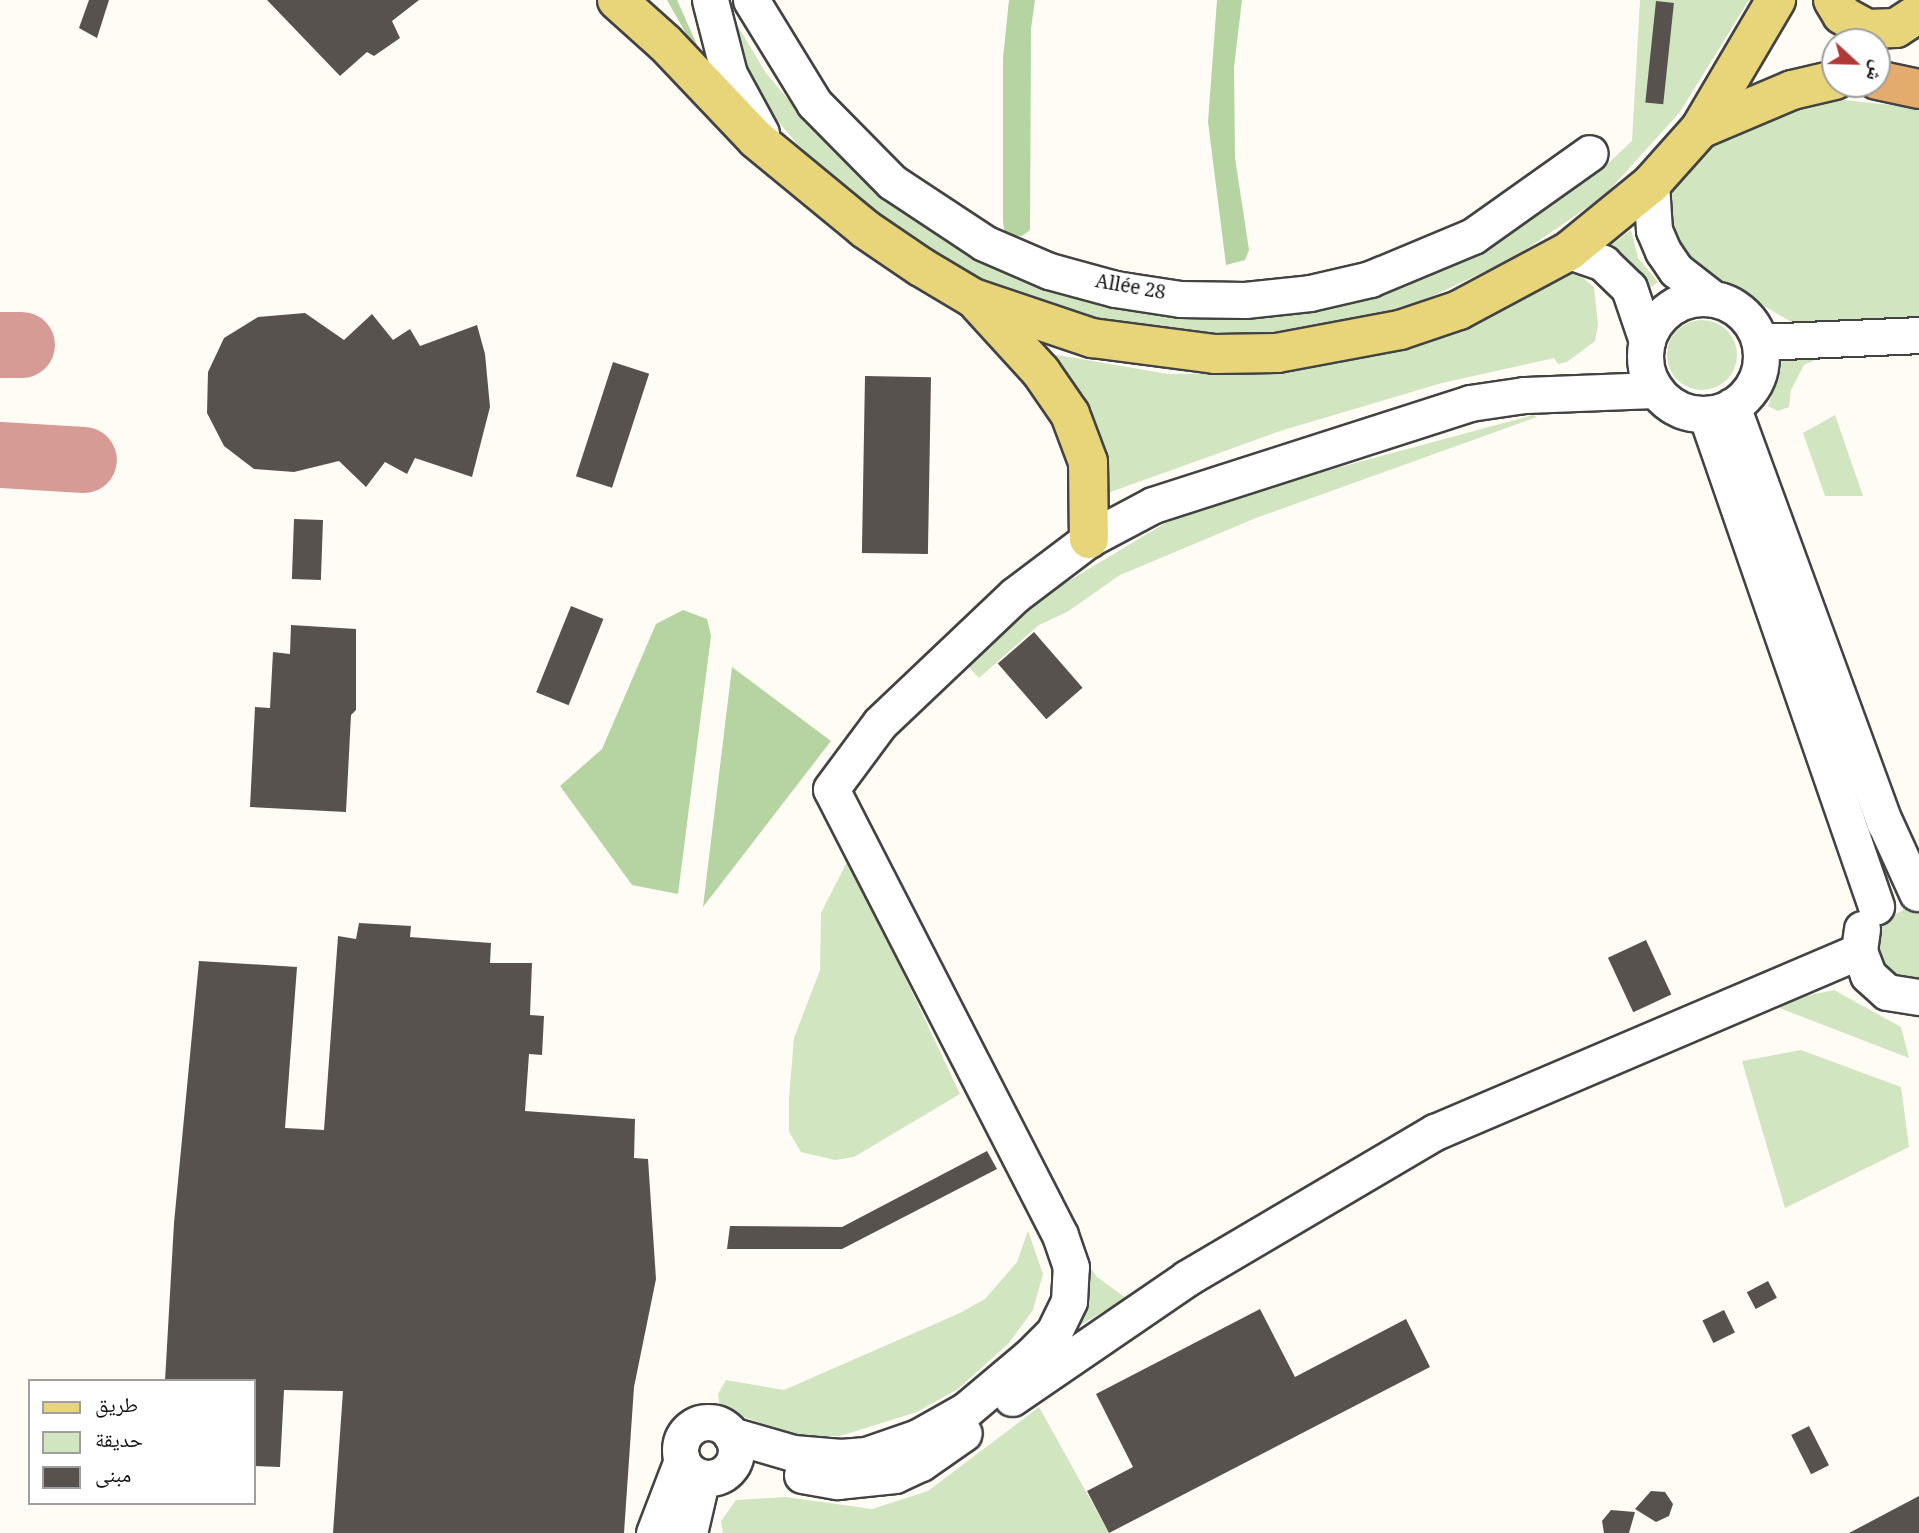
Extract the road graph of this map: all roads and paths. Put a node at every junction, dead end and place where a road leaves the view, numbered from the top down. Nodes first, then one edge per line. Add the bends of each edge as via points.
1 (617, 0) edge
2 (659, 0) edge
3 (710, 0) edge
4 (751, 0) edge
5 (1776, 0) edge
6 (1833, 0) edge
7 (1919, 13) edge
8 (666, 43) junction
9 (1919, 76) edge
10 (1891, 78) edge
11 (1891, 82) edge
12 (1821, 83) edge
13 (1919, 89) edge
14 (1700, 130) junction
15 (1590, 153) dead end
16 (795, 173) junction
17 (1651, 184) junction
18 (1569, 251) junction
19 (972, 298) junction
20 (1713, 298) junction
21 (1919, 335) edge
22 (1647, 341) junction
23 (1760, 342) junction
24 (1656, 390) junction
25 (1719, 410) junction
26 (1089, 539) junction
27 (1918, 893) edge
28 (1876, 906) junction
29 (1859, 951) junction
30 (1919, 997) edge
31 (733, 1447) junction
32 (692, 1469) junction
33 (654, 1533) edge
34 (689, 1533) edge

1 - 8 main road
2 - 8 main road via 668,23
3 - 16 street via 719,46 742,102
4 - 15 street, Allée 28 via 814,103 892,182 984,243 1049,271 1115,289 1180,299 1245,300 1310,293 1370,279 1473,236
5 - 14 main road
6 - 7 main road via 1842,15 1867,29 1896,28
8 - 16 main road via 719,102
9 - 10 main road
11 - 13 highway
12 - 14 main road via 1792,90
14 - 17 main road
16 - 19 main road via 865,229
17 - 18 main road
17 - 20 street via 1654,230 1663,251 1693,286
18 - 19 main road via 1459,310 1364,339 1278,353 1153,349 1092,338
18 - 22 street via 1603,263 1629,288
19 - 26 main road via 1041,372 1070,414 1087,462
20 - 22 street via 1679,303 1665,312
20 - 23 street via 1743,313
21 - 23 street
22 - 24 street via 1646,366
23 - 25 street via 1753,386
24 - 25 street via 1678,408
24 - 26 street via 1524,395 1444,409 1183,494
25 - 27 street via 1885,823
25 - 28 street
26 - 31 street via 945,657 880,723 831,789 1066,1250 1072,1284 1063,1318 1044,1343 988,1394 942,1425 892,1447 866,1455 817,1456
27 - 28 street via 1895,895
28 - 29 street via 1862,926
29 - 30 street via 1876,985 1899,996
29 - 31 street via 1435,1132 1187,1278 921,1463 895,1475 837,1481
31 - 32 street via 718,1476
31 - 32 street via 718,1424 697,1424 681,1442
32 - 33 street
32 - 34 street

